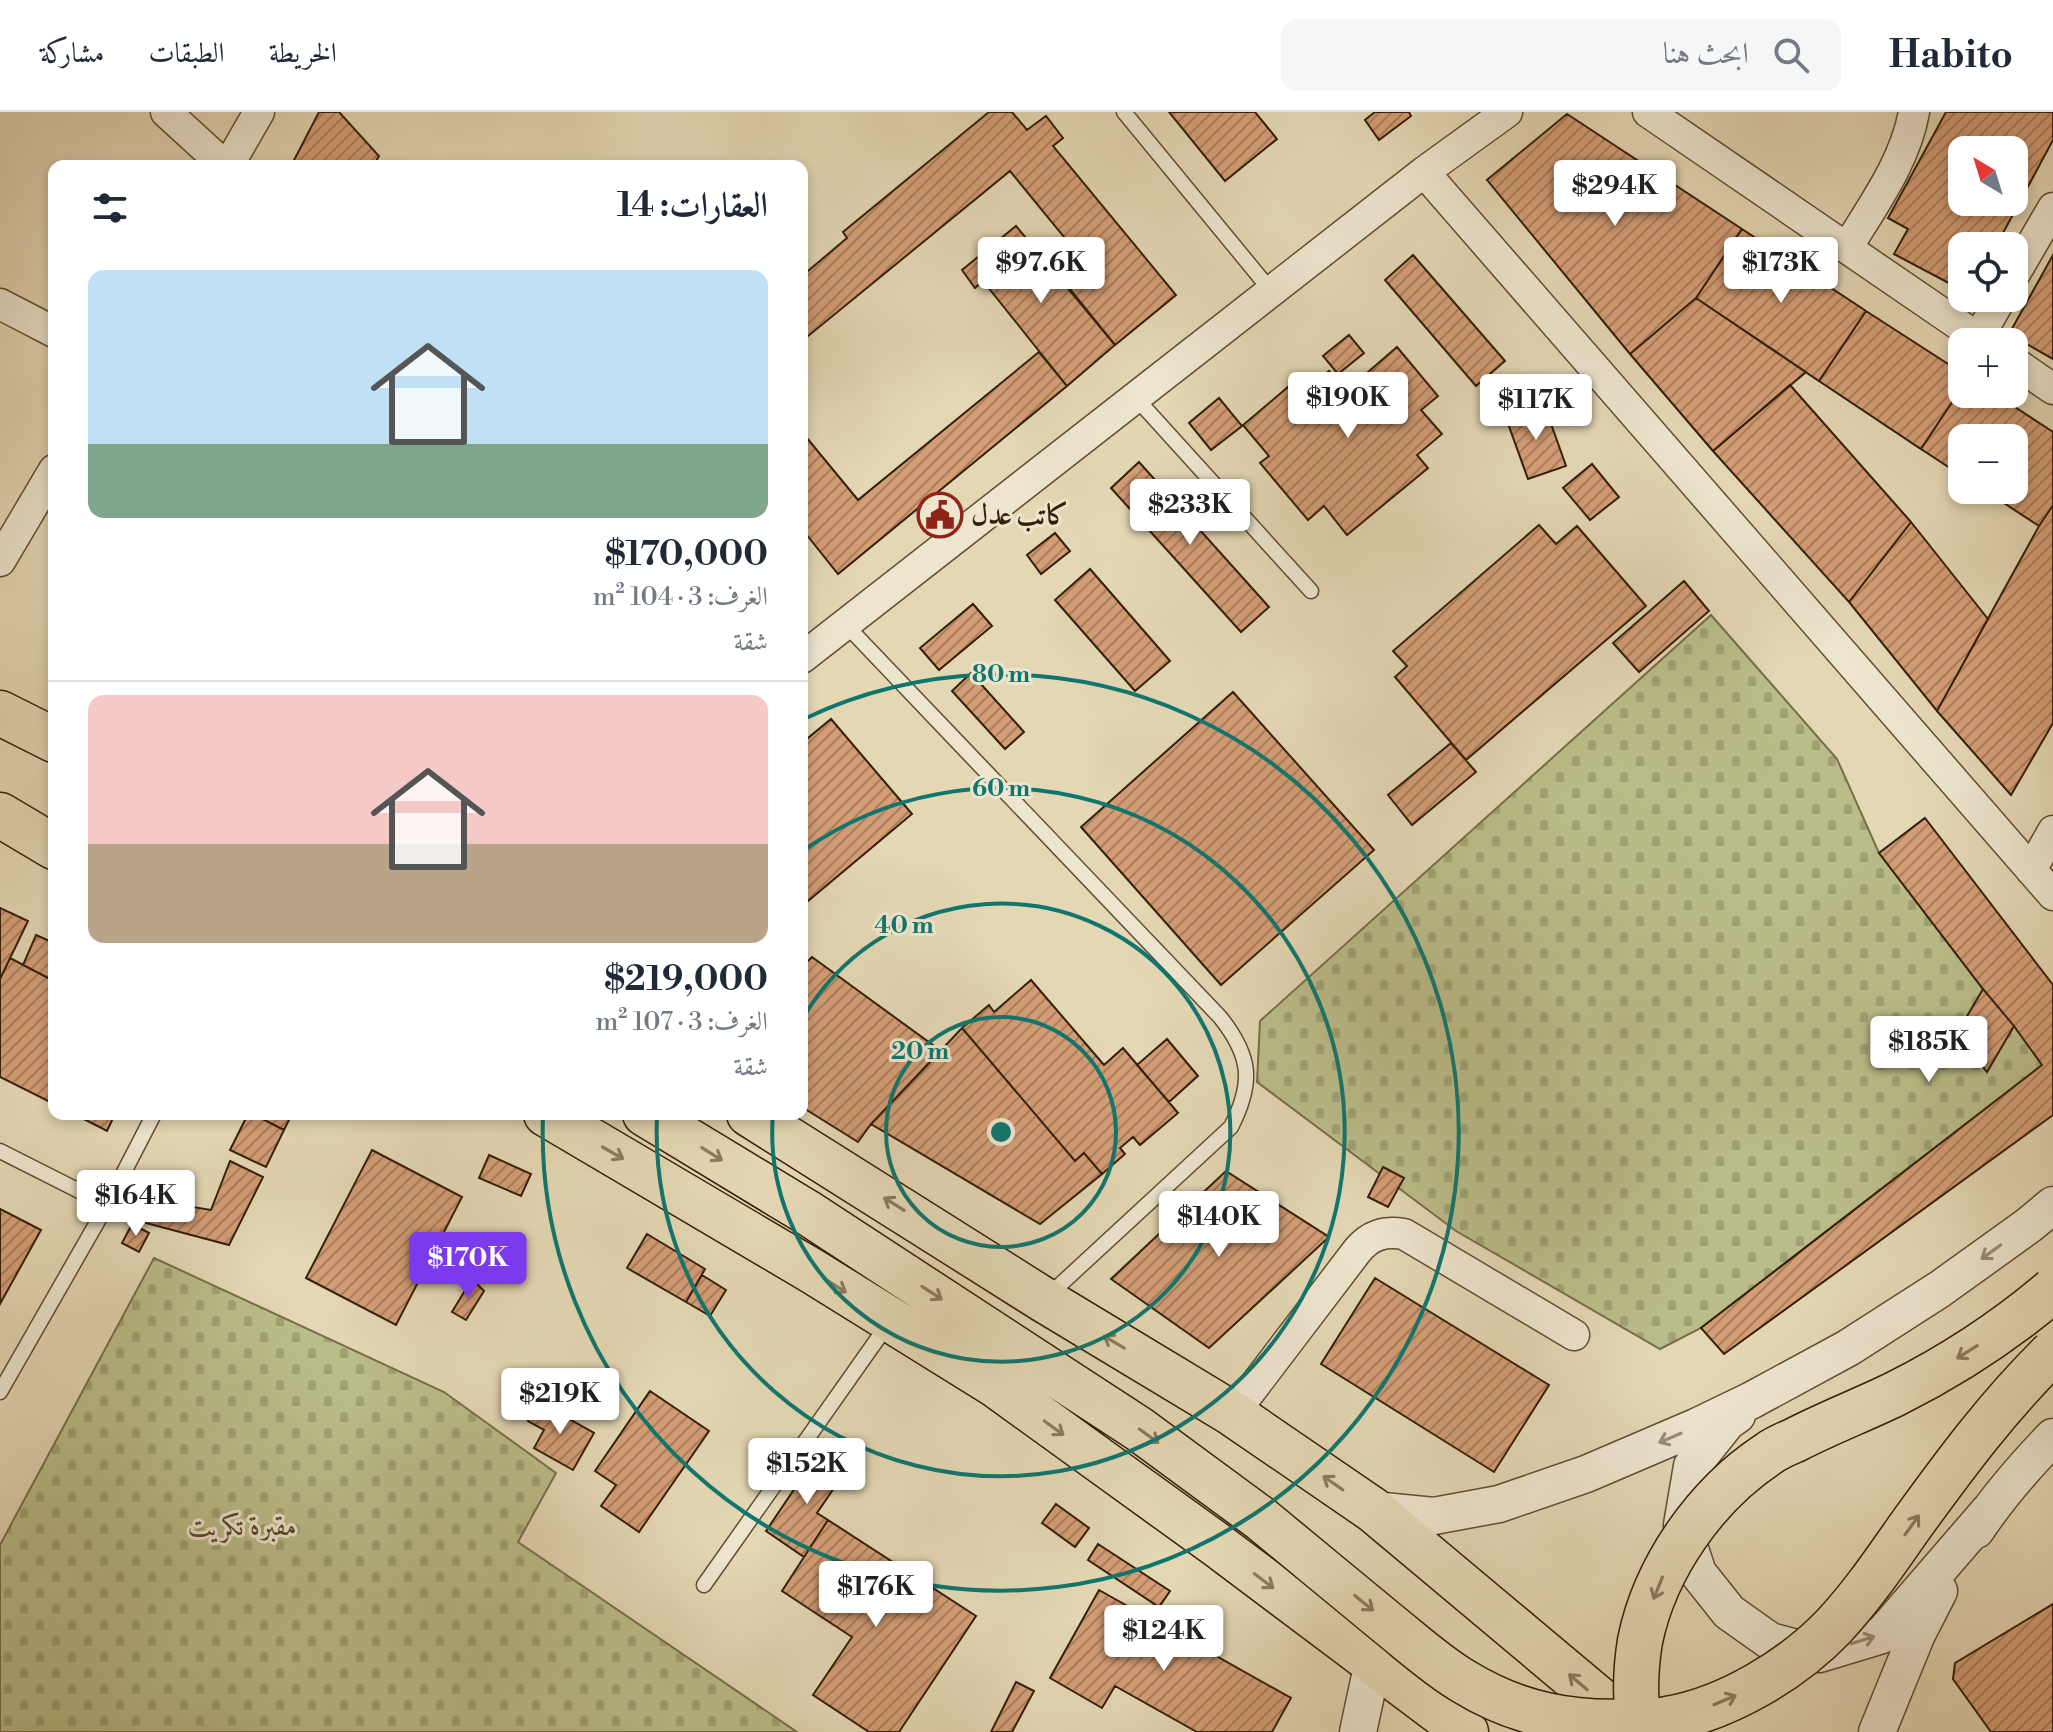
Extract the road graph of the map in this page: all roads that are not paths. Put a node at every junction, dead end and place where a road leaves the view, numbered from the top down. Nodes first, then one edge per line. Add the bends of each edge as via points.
1 (166, 112) edge
2 (259, 112) edge
3 (1124, 112) edge
4 (1507, 112) edge
5 (1648, 112) edge
6 (1914, 112) edge
7 (219, 160) edge
8 (230, 160) edge
9 (1424, 172) junction
10 (2053, 208) edge
11 (1847, 248) junction
12 (2028, 251) edge
13 (1272, 292) junction
14 (0, 304) edge
15 (1964, 328) edge
16 (48, 329) edge
17 (2028, 372) edge
18 (2053, 389) edge
19 (1135, 397) junction
20 (48, 480) edge
21 (0, 561) edge
22 (1311, 591) dead end
23 (845, 624) junction
24 (808, 653) edge
25 (0, 713) edge
26 (48, 737) edge
27 (0, 815) edge
28 (2053, 831) edge
29 (48, 843) edge
30 (2031, 870) junction
31 (2053, 895) edge
32 (151, 1120) edge
33 (556, 1120) edge
34 (655, 1120) edge
35 (759, 1120) edge
36 (0, 1151) edge
37 (107, 1205) junction
38 (2053, 1205) edge
39 (2053, 1290) edge
40 (1044, 1300) junction
41 (891, 1320) junction
42 (1574, 1335) dead end
43 (2053, 1352) edge
44 (1792, 1378) junction
45 (0, 1392) edge
46 (1233, 1414) junction
47 (2053, 1437) edge
48 (1373, 1510) junction
49 (1989, 1511) junction
50 (704, 1585) dead end
51 (1373, 1662) junction
52 (1358, 1732) edge
53 (1466, 1732) edge
54 (1638, 1732) edge
55 (1877, 1732) edge

1 - 7 street
2 - 8 street
3 - 13 lane
4 - 9 street
5 - 11 street
6 - 11 street via 1898,162
9 - 13 street
9 - 30 street
10 - 12 street
11 - 15 street
13 - 19 street
14 - 16 street
17 - 18 street
19 - 22 lane
19 - 23 street
20 - 21 street
23 - 24 street
23 - 40 lane via 1220,1017 1244,1058 1245,1094 1231,1127
25 - 26 main road
27 - 29 main road
28 - 30 street
30 - 31 street
32 - 37 lane
33 -> 41 main road
34 -> 43 main road, bridge via 805,1211 1139,1429 1260,1518 1462,1681 1495,1699 1567,1720 1667,1719 1704,1709 1751,1688 1805,1652 1859,1597 1970,1444
40 -> 35 main road
36 - 37 lane
37 - 45 lane
38 -> 44 street via 1940,1289
39 -> 54 main road, bridge via 1967,1353 1769,1453 1723,1489 1686,1534 1658,1585 1641,1640 1635,1699
46 -> 40 main road
41 - 50 lane
41 -> 51 main road via 994,1384
42 - 46 street via 1404,1234 1378,1234 1357,1251
44 -> 48 street via 1696,1427 1499,1504 1434,1516
44 -> 49 street via 1727,1422 1692,1466 1682,1525 1698,1573 1729,1612 1770,1641 1819,1654 1882,1635
48 -> 46 main road
47 - 49 street
54 -> 48 main road
49 - 55 street via 1917,1634
51 - 52 street
51 - 53 main road

